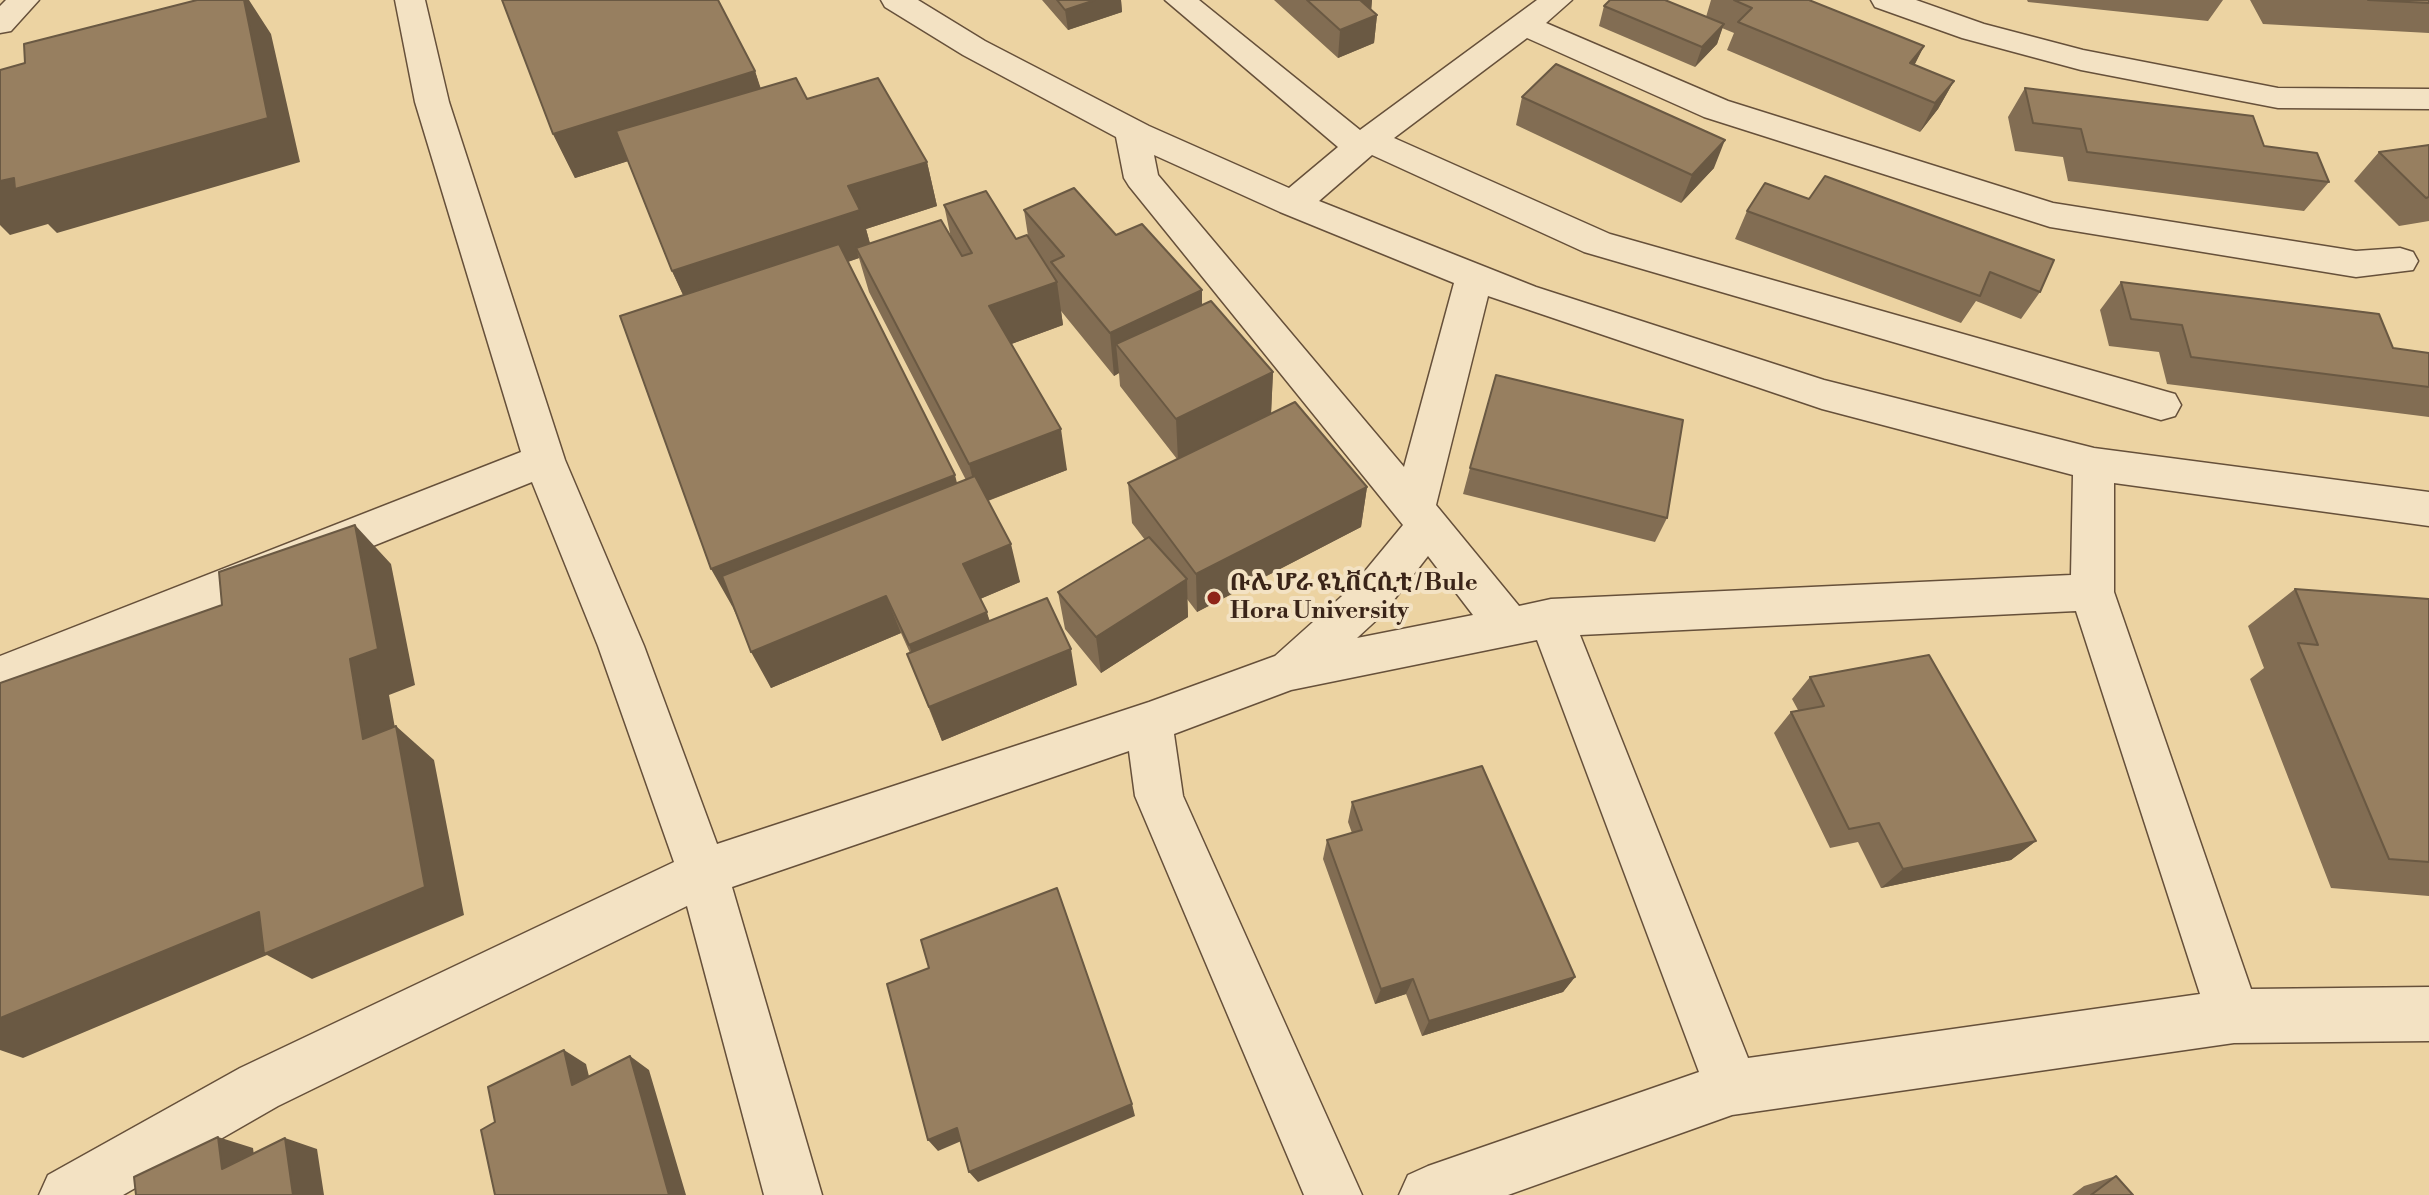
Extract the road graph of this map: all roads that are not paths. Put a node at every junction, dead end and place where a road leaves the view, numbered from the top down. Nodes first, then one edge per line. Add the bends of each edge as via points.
1 (24, 0) edge
2 (410, 0) edge
3 (896, 0) edge
4 (1180, 0) edge
5 (1557, 0) edge
6 (1886, 0) edge
7 (0, 24) edge
8 (1522, 24) junction
9 (2429, 99) edge
10 (1132, 132) junction
11 (1364, 144) junction
12 (1293, 204) junction
13 (2400, 261) dead end
14 (1474, 277) junction
15 (2161, 405) dead end
16 (544, 460) junction
17 (2094, 464) junction
18 (2429, 509) edge
19 (1421, 517) junction
20 (2092, 592) junction
21 (1529, 621) junction
22 (1289, 671) junction
23 (0, 676) edge
24 (1149, 723) junction
25 (703, 873) junction
26 (2429, 1014) edge
27 (2234, 1016) junction
28 (1732, 1088) junction
29 (68, 1195) edge
30 (793, 1195) edge
31 (1333, 1195) edge
32 (1428, 1195) edge

1 - 7 street
2 - 16 street via 432,102
3 - 10 street
4 - 11 street
5 - 8 street
6 - 9 street via 1973,31 2081,60 2278,98
8 - 11 street
8 - 13 street via 1716,109 2050,215 2356,264
10 - 12 street
10 - 19 street via 1141,178
11 - 12 street
11 - 15 street via 1597,243
12 - 14 street
14 - 17 street via 1822,394
14 - 19 street
16 - 23 street
16 - 25 street via 621,646
17 - 18 street
17 - 20 street
19 - 21 street
19 - 22 street via 1367,601
20 - 21 street
20 - 27 street
21 - 22 street
21 - 28 street
22 - 24 street
24 - 25 street
24 - 31 street via 1159,796
25 - 29 street via 259,1087
25 - 30 street
26 - 27 street
27 - 28 street
28 - 32 street

